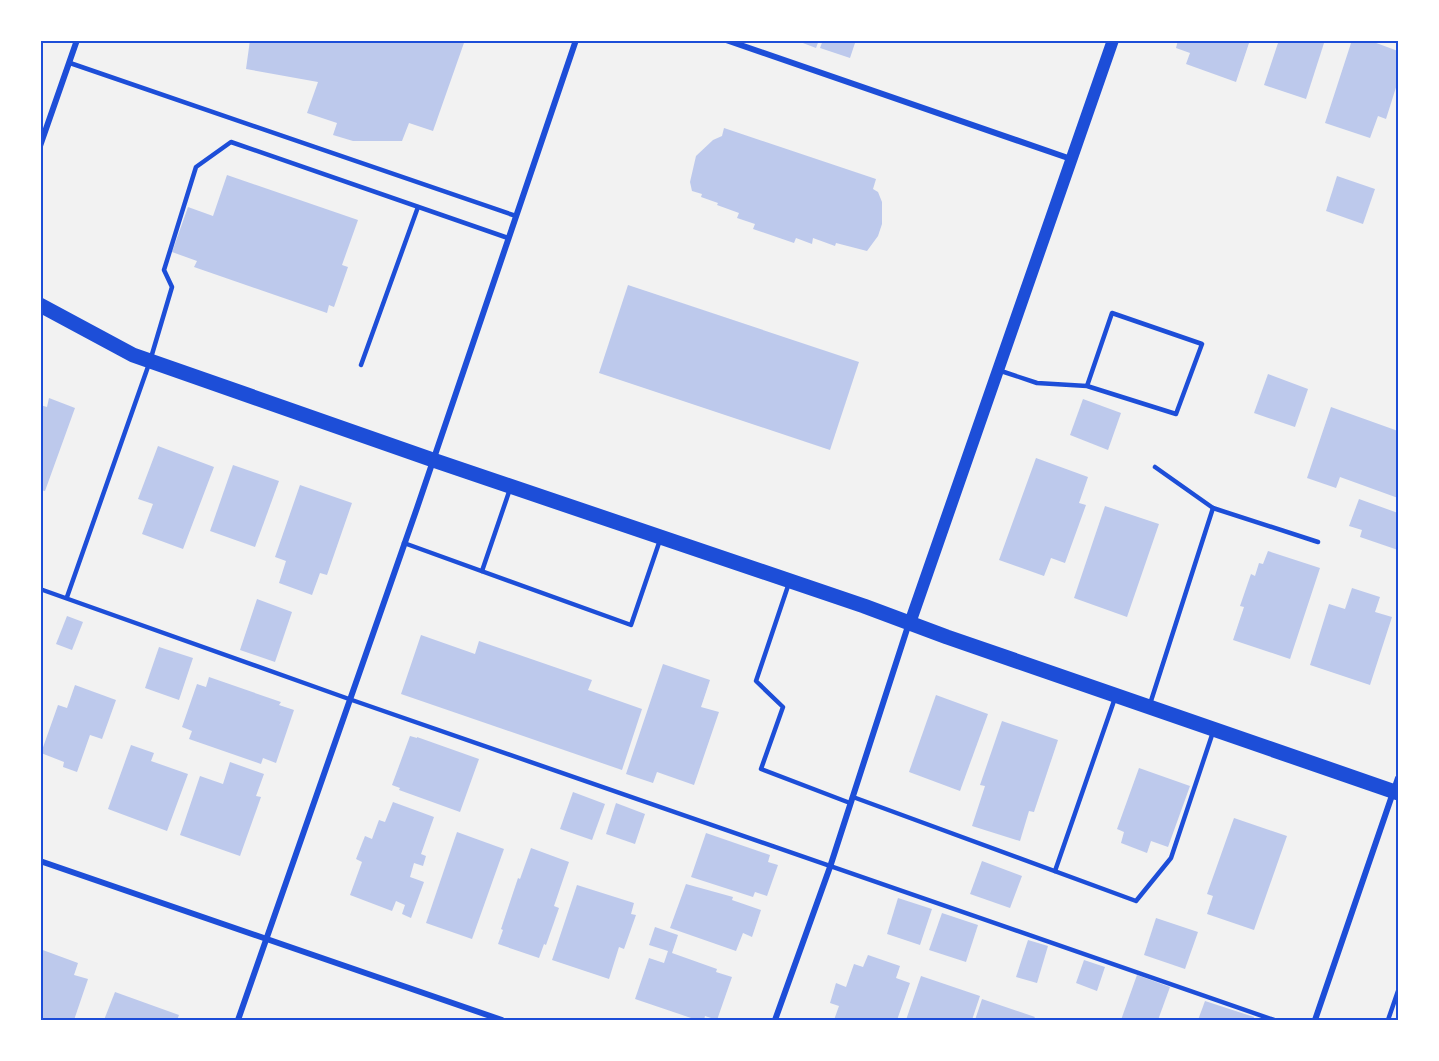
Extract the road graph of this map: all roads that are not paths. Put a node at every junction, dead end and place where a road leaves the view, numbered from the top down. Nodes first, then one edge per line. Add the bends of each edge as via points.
1 (77, 40) edge
2 (576, 40) edge
3 (726, 40) edge
4 (1113, 40) edge
5 (70, 63) junction
6 (40, 146) edge
7 (1071, 159) junction
8 (418, 207) junction
9 (516, 216) junction
10 (508, 238) junction
11 (40, 305) edge
12 (150, 361) junction
13 (361, 365) dead end
14 (998, 370) junction
15 (1087, 386) junction
16 (433, 460) junction
17 (1155, 467) dead end
18 (511, 486) junction
19 (1213, 508) junction
20 (661, 537) junction
21 (1318, 542) dead end
22 (404, 543) junction
23 (482, 571) junction
24 (790, 581) junction
25 (40, 589) edge
26 (67, 597) junction
27 (910, 623) junction
28 (1116, 695) junction
29 (349, 699) junction
30 (1150, 707) junction
31 (1214, 729) junction
32 (1397, 787) edge
33 (851, 800) junction
34 (40, 861) edge
35 (830, 867) junction
36 (1055, 871) junction
37 (266, 939) junction
38 (1398, 991) edge
39 (237, 1020) edge
40 (502, 1020) edge
41 (776, 1020) edge
42 (1274, 1020) edge
43 (1315, 1020) edge
44 (1388, 1020) edge

1 - 5 street
2 - 9 street
3 - 7 street
4 - 7 main road
5 - 6 street
5 - 9 lane
7 - 14 main road
8 - 10 lane
8 - 12 lane via 231,142 196,167 164,270 172,287
8 - 13 lane
9 - 10 street
10 - 16 street
11 - 12 main road
12 - 16 main road
12 - 26 lane
14 - 15 lane via 1037,383
14 - 27 main road
15 - 15 lane via 1176,414 1202,344 1112,313
16 - 18 main road
16 - 22 street
17 - 19 lane
18 - 20 main road
18 - 23 lane
19 - 21 lane
19 - 30 lane
20 - 23 lane via 631,625
20 - 24 main road
22 - 23 lane
22 - 29 street
24 - 27 main road
24 - 33 lane via 756,681 783,707 760,770
25 - 26 lane
26 - 29 lane
27 - 28 main road
27 - 33 street
28 - 30 main road
28 - 36 lane
29 - 35 lane
29 - 37 street
30 - 31 main road
31 - 32 main road
31 - 36 lane via 1170,858 1136,901
32 - 43 street
33 - 35 street
33 - 36 lane
34 - 37 street
35 - 41 street
35 - 42 lane
37 - 39 street
37 - 40 street
38 - 44 lane

